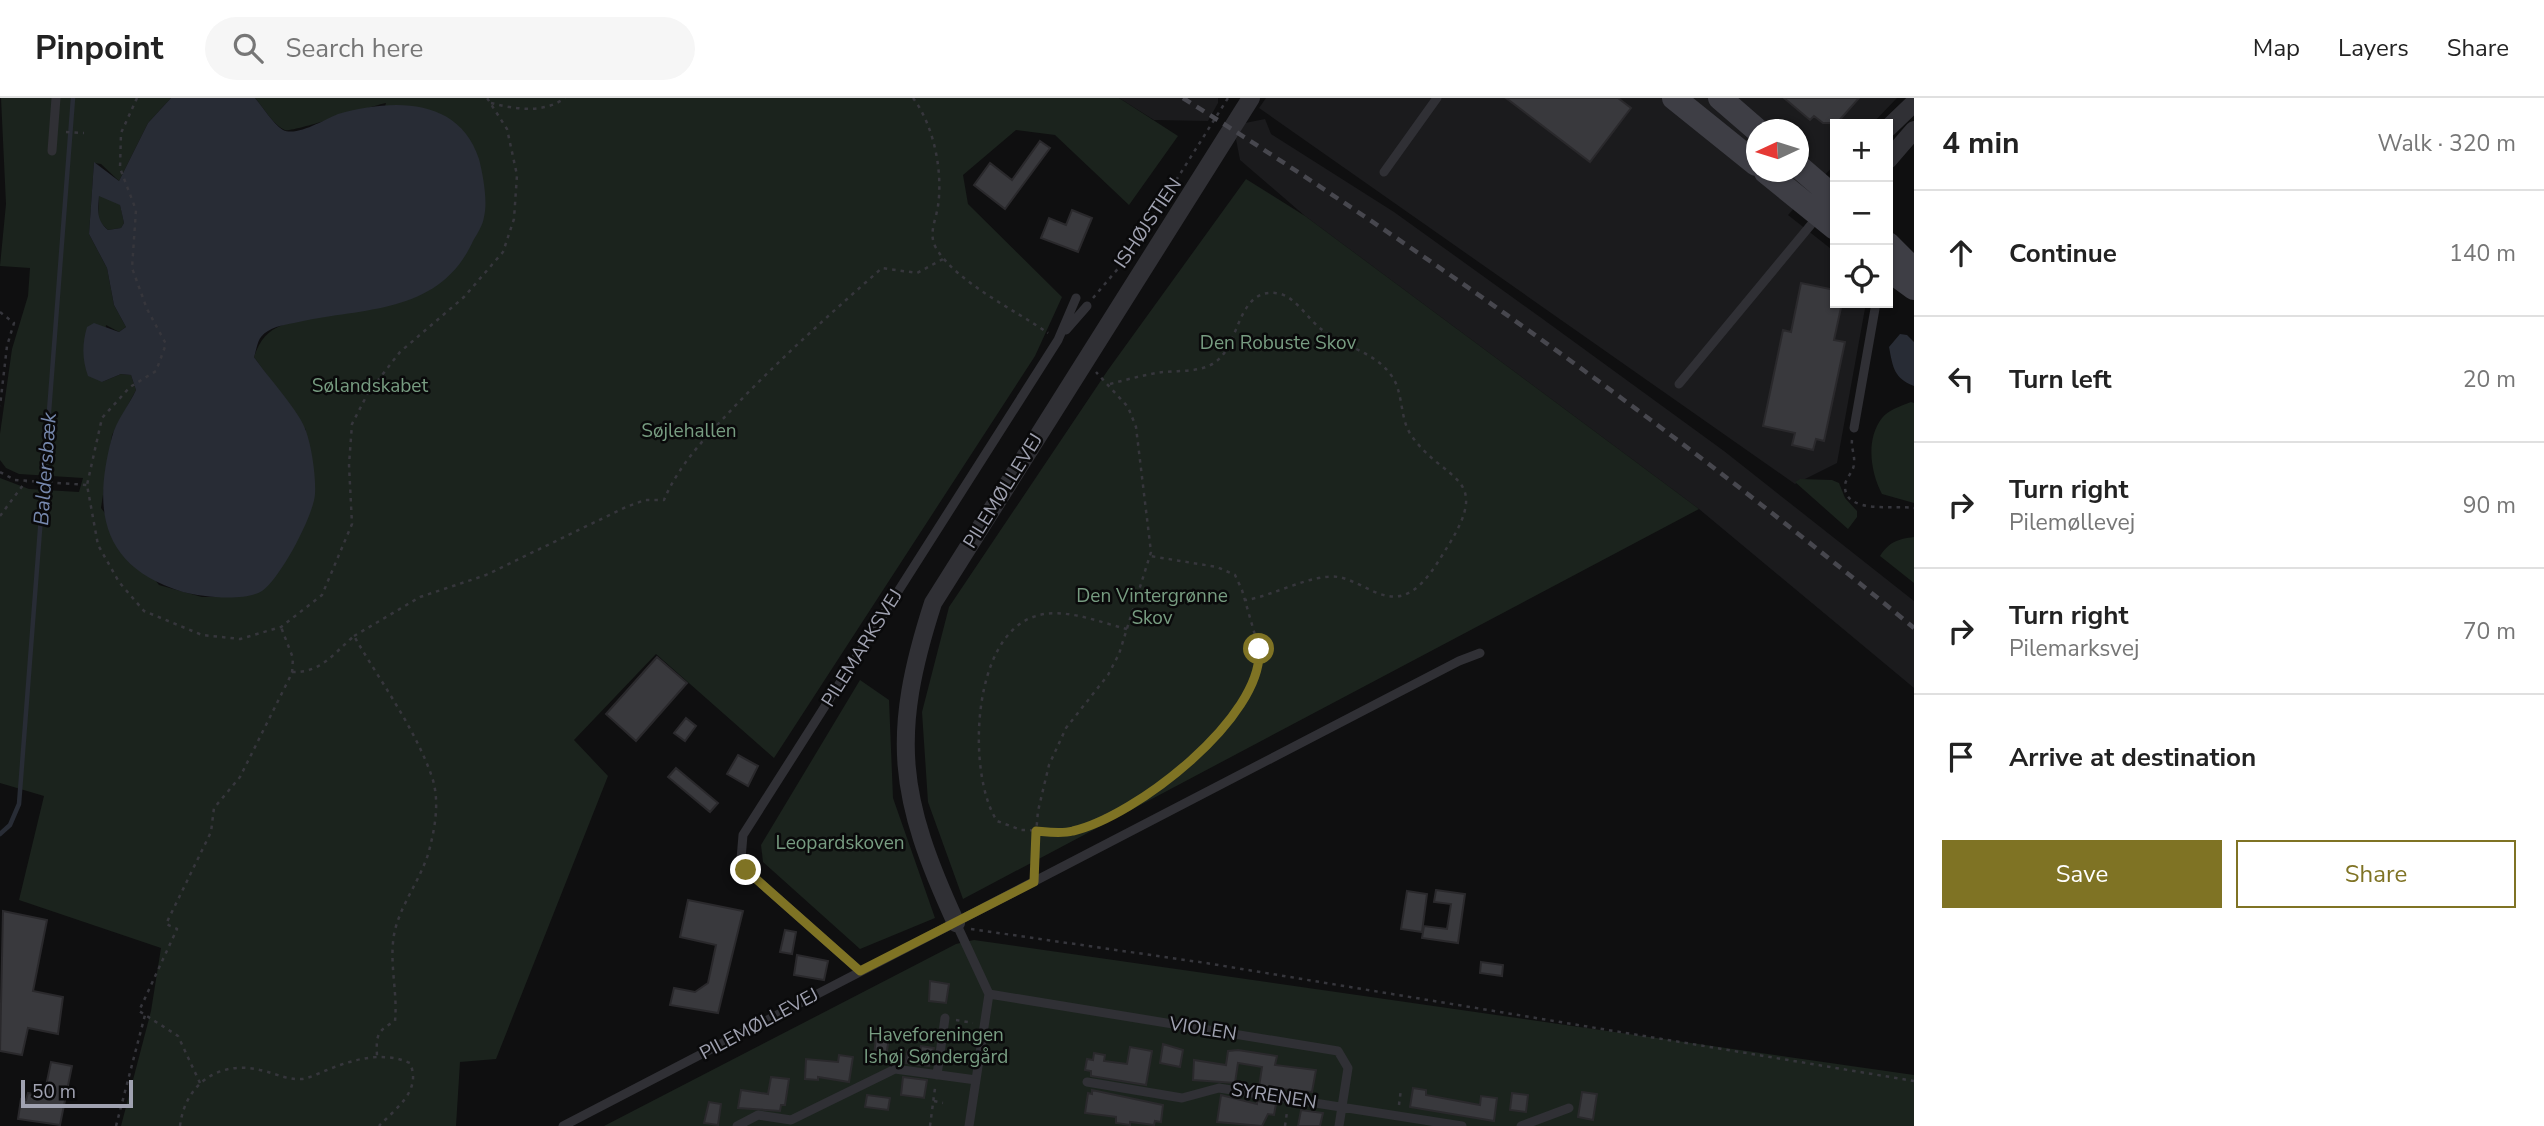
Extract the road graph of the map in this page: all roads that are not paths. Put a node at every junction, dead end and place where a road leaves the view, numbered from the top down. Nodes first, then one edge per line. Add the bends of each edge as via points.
1 (56, 98) edge
2 (1251, 98) edge
3 (1437, 98) edge
4 (1674, 98) edge
5 (1720, 98) edge
6 (1914, 103) edge
7 (1746, 120) edge
8 (1893, 123) edge
9 (1914, 130) edge
10 (52, 151) dead end
11 (1893, 154) edge
12 (1746, 156) edge
13 (1384, 172) dead end
14 (1809, 179) edge
15 (1786, 182) edge
16 (1830, 203) edge
17 (1830, 204) edge
18 (1830, 205) edge
19 (1889, 245) edge
20 (1914, 270) edge
21 (1893, 273) edge
22 (1914, 288) edge
23 (1076, 298) dead end
24 (1087, 306) road end
25 (1875, 308) edge
26 (1058, 340) junction
27 (1679, 384) dead end
28 (1854, 428) road end
29 (1480, 653) dead end
30 (956, 923) junction
31 (860, 971) junction
32 (989, 994) junction
33 (945, 1018) road end
34 (937, 1075) junction
35 (976, 1080) junction
36 (1087, 1082) dead end
37 (1342, 1107) junction
38 (1570, 1108) dead end
39 (564, 1126) edge
40 (737, 1126) edge
41 (969, 1126) edge
42 (1339, 1126) edge
43 (1462, 1126) edge
44 (1521, 1126) edge

1 - 10 lane
2 - 30 street, PILEMØLLEVEJ via 933,603 908,694 906,774 928,862
3 - 13 lane
4 - 12 street
5 - 7 street
6 - 8 street
9 - 11 street
14 - 16 street
15 - 17 street
18 - 27 lane
19 - 20 street
21 - 22 street
23 - 26 lane, PILEMARKSVEJ
24 - 26 lane
25 - 28 lane
26 - 31 lane, PILEMARKSVEJ via 743,835 741,859 746,870
29 - 30 lane, PILEMØLLEVEJ
30 - 31 lane, PILEMØLLEVEJ
30 - 32 lane
31 - 39 lane, PILEMØLLEVEJ
32 - 35 lane
32 - 37 lane, VIOLEN via 1338,1051 1348,1068
33 - 34 lane
34 - 35 lane
34 - 40 lane via 895,1069 792,1120 758,1115
35 - 41 lane
36 - 37 lane, SYRENEN via 1182,1098 1219,1088
37 - 42 lane, VIOLEN
37 - 43 lane, SYRENEN
38 - 44 lane

